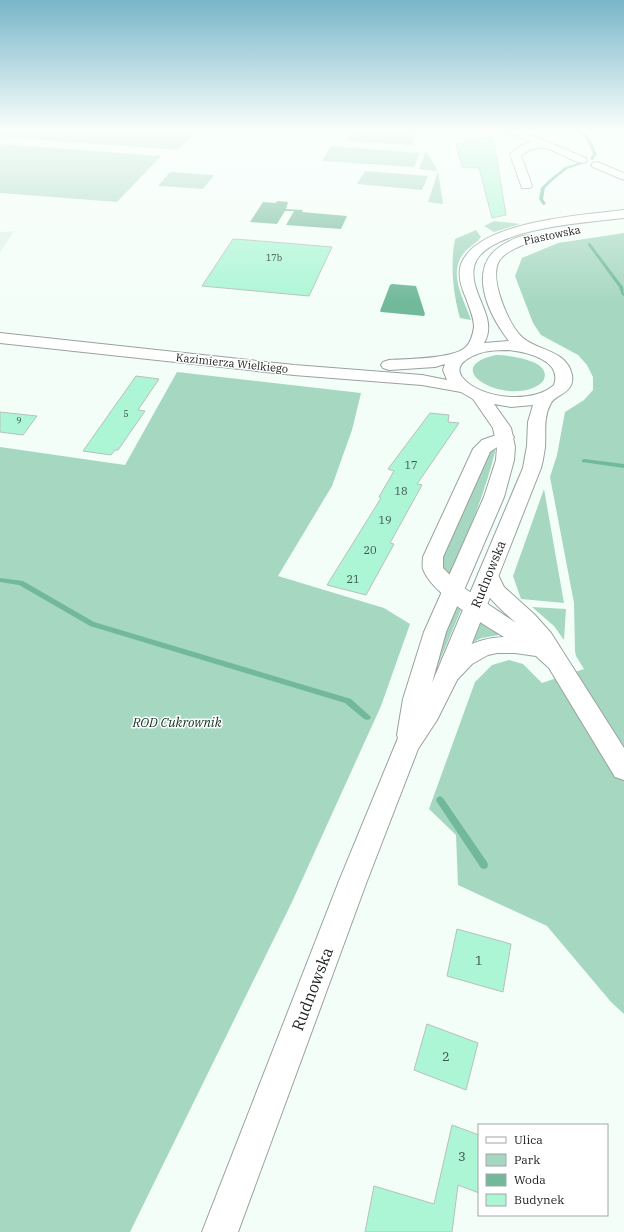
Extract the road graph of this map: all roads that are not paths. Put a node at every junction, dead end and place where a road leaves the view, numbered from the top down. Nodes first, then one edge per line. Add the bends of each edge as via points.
1 (624, 214) edge
2 (624, 222) edge
3 (0, 327) edge
4 (0, 338) edge
5 (530, 349) junction
6 (467, 352) junction
7 (472, 391) junction
8 (547, 396) junction
9 (505, 437) junction
10 (488, 574) junction
11 (453, 591) junction
12 (474, 606) junction
13 (557, 662) junction
14 (447, 676) junction
15 (408, 746) junction
16 (624, 770) edge
17 (220, 1232) edge

1 - 6 main road, Piastowska via 514,231 479,249 469,261 466,278 482,327 479,342
2 - 5 main road, Piastowska via 530,238 507,248 492,262 489,278 500,312 514,338
3 - 6 main road, Kazimierza Wielkiego via 358,364 423,364
4 - 7 main road, Kazimierza Wielkiego via 294,370 422,380
5 - 6 main road, Kazimierza Wielkiego via 500,345
5 - 8 main road via 553,360 564,374 559,389
6 - 7 main road, Piastowska via 454,362 452,370 456,379
7 - 8 main road, Kazimierza Wielkiego via 509,401 529,401
7 - 9 main road, Rudnowska via 502,428
8 - 10 main road, Rudnowska via 537,412 536,446 532,468
9 - 11 main road, Rudnowska via 506,460 494,497
9 - 11 main road via 482,449 433,557 436,574
10 - 12 main road, Rudnowska
10 - 13 main road via 498,596 532,626
11 - 12 main road
11 - 15 main road, Rudnowska via 425,662 415,698
12 - 13 main road via 542,649
12 - 14 main road, Rudnowska
13 - 14 main road via 536,650 506,644 477,650 464,658
13 - 16 main road
14 - 15 main road, Rudnowska
15 - 17 main road, Rudnowska via 353,881

